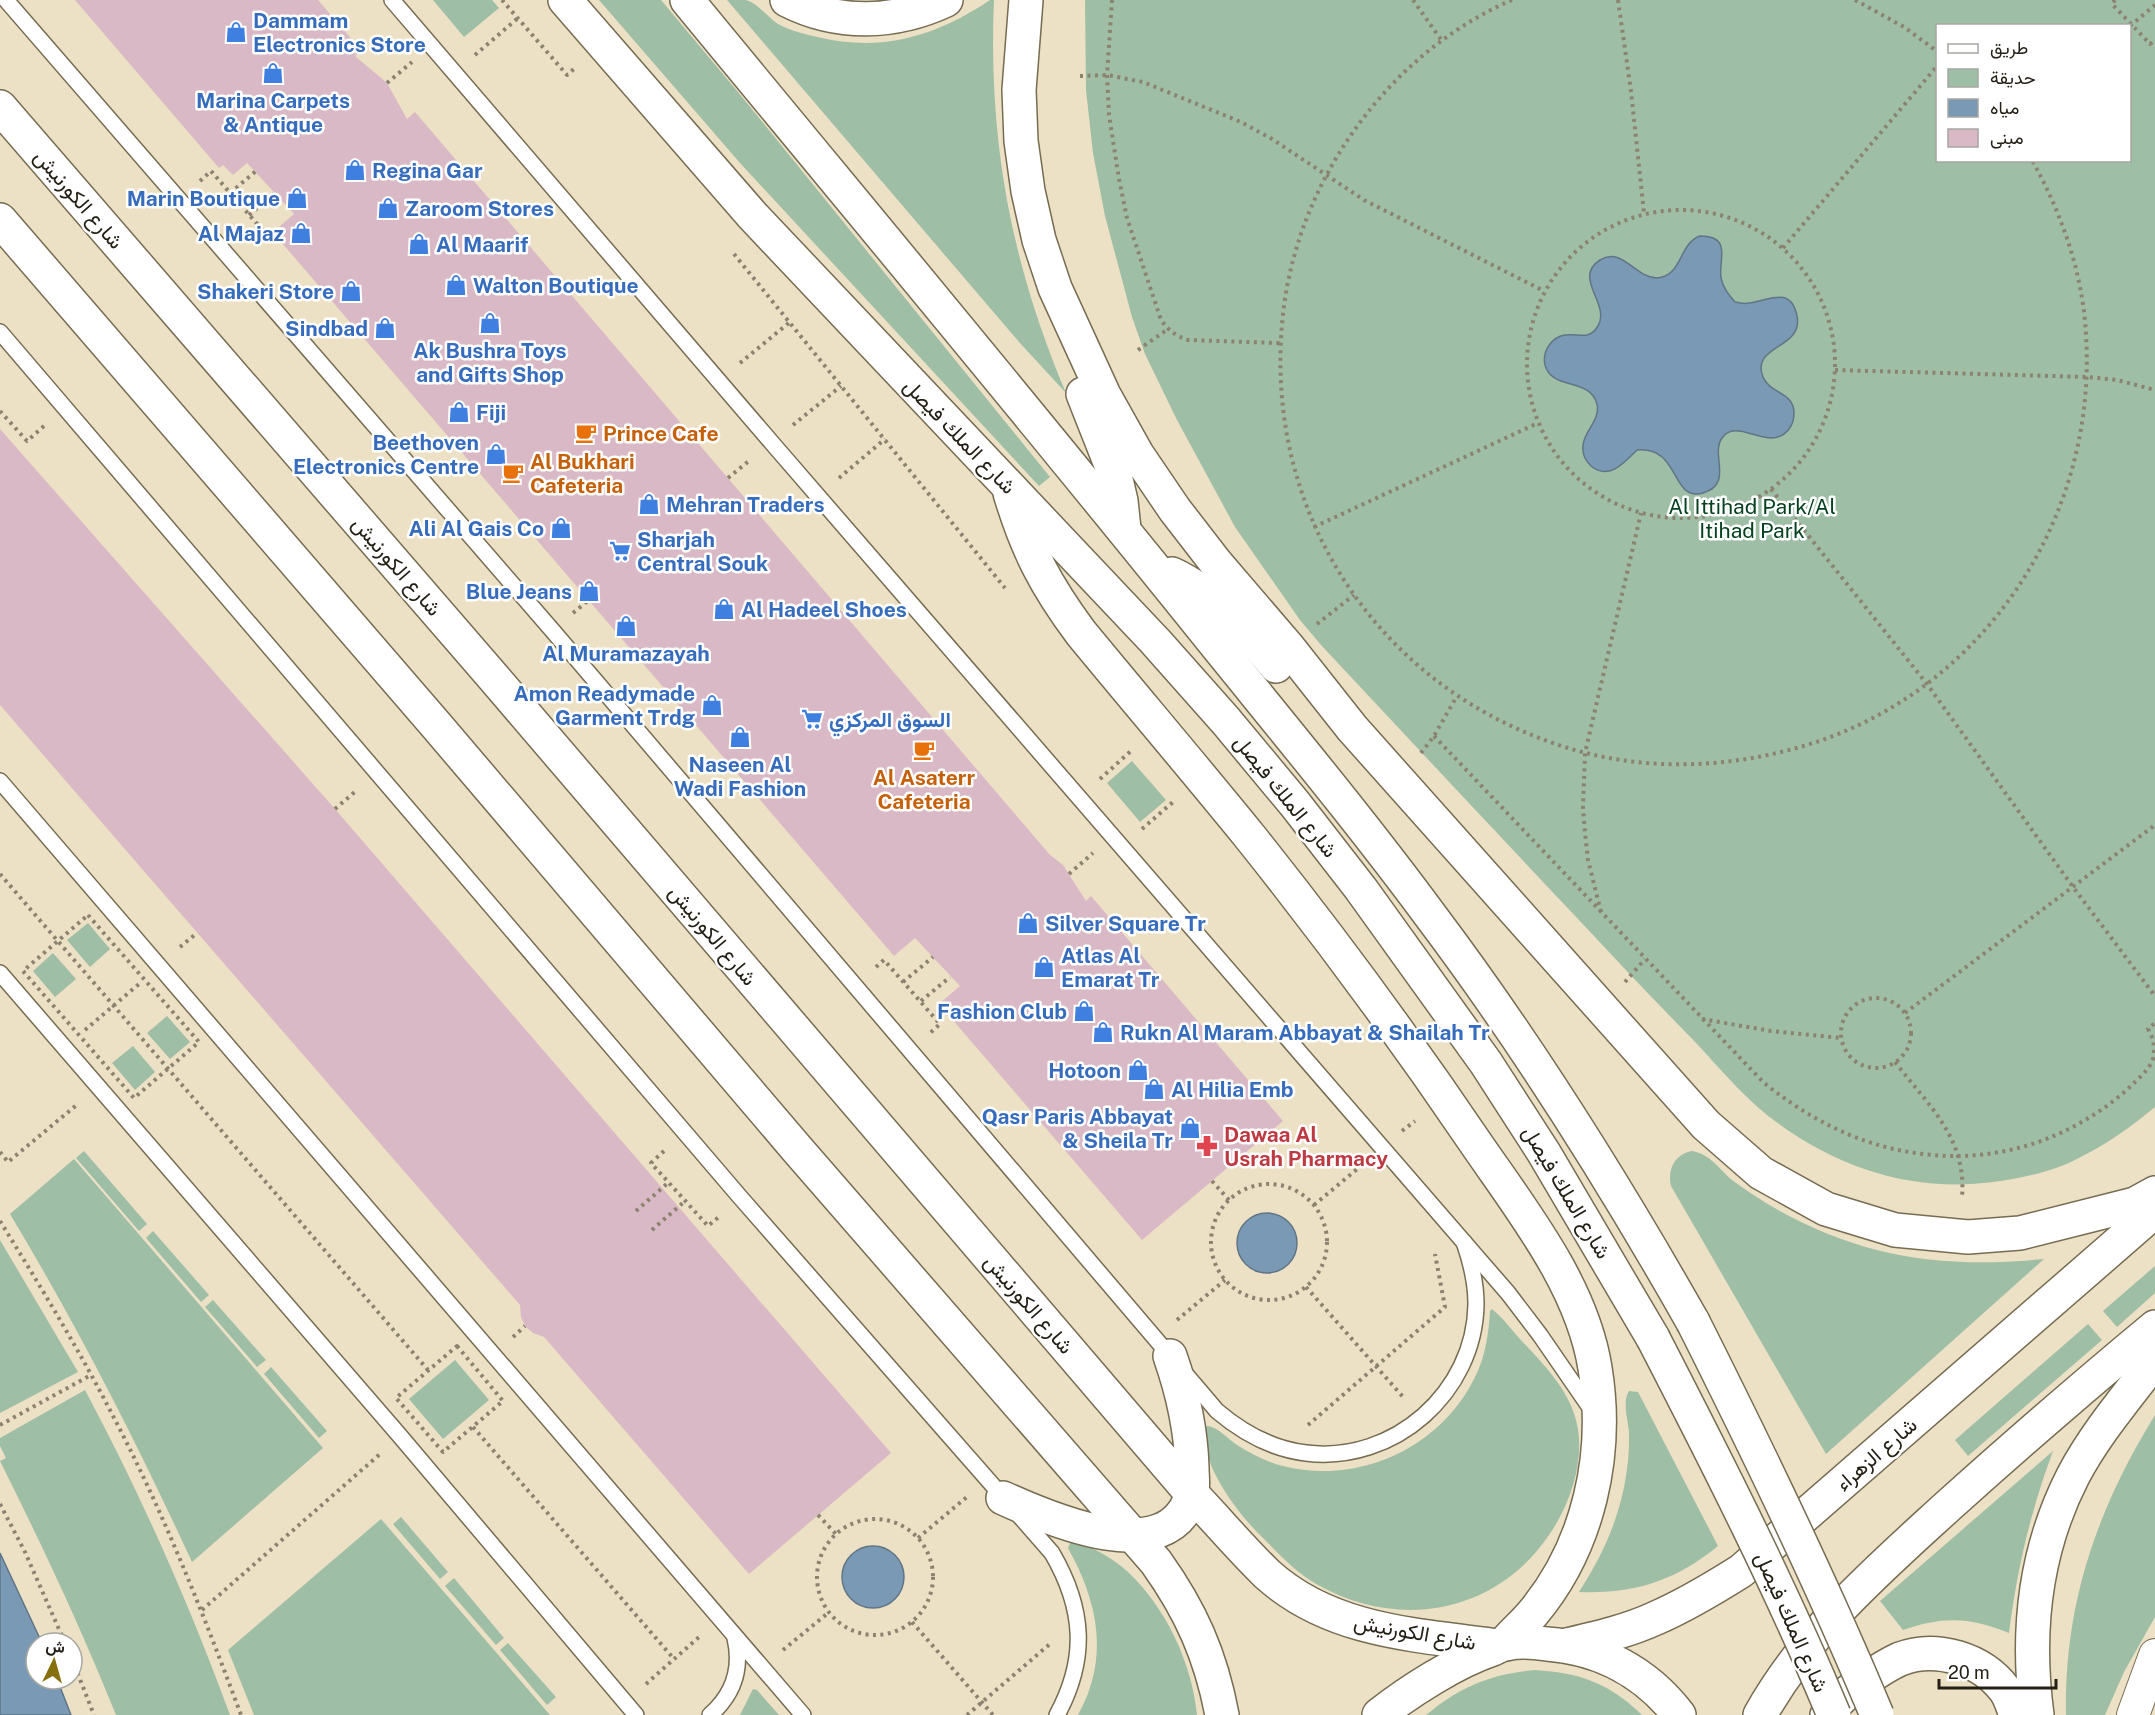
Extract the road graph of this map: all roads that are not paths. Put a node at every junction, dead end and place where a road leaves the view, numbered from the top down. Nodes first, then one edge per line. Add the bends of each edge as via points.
1 (6, 0) edge
2 (392, 0) edge
3 (565, 0) edge
4 (687, 0) edge
5 (786, 0) edge
6 (946, 0) edge
7 (1026, 0) edge
8 (0, 107) edge
9 (0, 220) edge
10 (0, 332) edge
11 (1076, 334) junction
12 (1008, 486) junction
13 (1124, 529) junction
14 (1152, 564) junction
15 (1352, 728) junction
16 (0, 781) edge
17 (0, 973) edge
18 (2155, 1193) edge
19 (2155, 1211) edge
20 (1460, 1237) junction
21 (2155, 1326) edge
22 (1170, 1356) junction
23 (2155, 1360) edge
24 (1600, 1423) junction
25 (1192, 1494) junction
26 (1003, 1498) junction
27 (1134, 1536) junction
28 (735, 1637) junction
29 (1501, 1645) junction
30 (1567, 1645) junction
31 (2155, 1655) edge
32 (636, 1715) edge
33 (710, 1715) edge
34 (803, 1715) edge
35 (1057, 1715) edge
36 (1222, 1715) edge
37 (1378, 1715) edge
38 (1679, 1715) edge
39 (1760, 1715) edge
40 (1827, 1715) edge
41 (1834, 1715) edge
42 (1877, 1715) edge
43 (2016, 1715) edge
44 (2037, 1715) edge
45 (2133, 1715) edge

1 - 22 lane via 552,630
2 - 20 lane
3 - 12 main road, شارع الملك فيصل via 752,216
4 - 13 main road, شارع الملك فيصل
5 - 6 main road via 823,15 875,20 926,9
7 - 11 main road via 1019,90 1028,191 1055,288
8 - 25 main road, شارع الكورنيش
9 - 27 main road via 796,1149
10 - 26 lane via 740,1197
11 - 13 main road via 1079,381 1115,475
11 - 15 main road via 1109,405 1175,510
12 - 24 main road via 1036,564 1056,600 1360,979 1542,1241 1582,1324 1595,1366
12 - 41 main road, شارع الملك فيصل, bridge via 1155,641 1295,804 1479,1053 1544,1153 1653,1338 1743,1514
13 - 14 main road, شارع الملك فيصل
14 - 15 main road via 1186,580 1214,602 1318,712
14 - 42 main road, شارع الملك فيصل, bridge via 1430,914 1595,1154 1693,1322 1764,1463 1832,1607
15 - 18 main road via 1706,1125 1761,1173 1826,1209 1896,1230 1968,1237 2020,1233 2061,1224 2135,1204
16 - 28 lane
17 - 32 lane
19 - 30 main road, شارع الزهراء via 1741,1571 1656,1618
20 - 22 lane via 1471,1262 1475,1294 1474,1326 1462,1367 1451,1386 1422,1418 1388,1440 1348,1452 1307,1453 1267,1443 1217,1411
20 - 24 lane via 1540,1335
21 - 39 main road via 2009,1452 1842,1605 1784,1675
22 - 25 main road via 1188,1424
23 - 44 main road via 2079,1466 2052,1527 2038,1581 2031,1636
24 - 29 main road via 1592,1496 1578,1538 1559,1576 1534,1612
25 - 27 main road via 1174,1521 1155,1532
25 - 29 main road, شارع الكورنيش via 1267,1574 1332,1615 1380,1630
26 - 27 main road via 1053,1520
26 - 35 lane via 1052,1553 1077,1613 1079,1636 1073,1679
27 - 36 main road via 1176,1590 1193,1620 1213,1674
28 - 33 lane via 739,1654 732,1688
28 - 34 lane
29 - 30 main road
29 - 37 main road via 1467,1658
30 - 38 main road via 1624,1665 1649,1682
31 - 45 street
40 - 43 main road via 1851,1689 1876,1673 1901,1659 1929,1654 1959,1657 1985,1670 2006,1690

